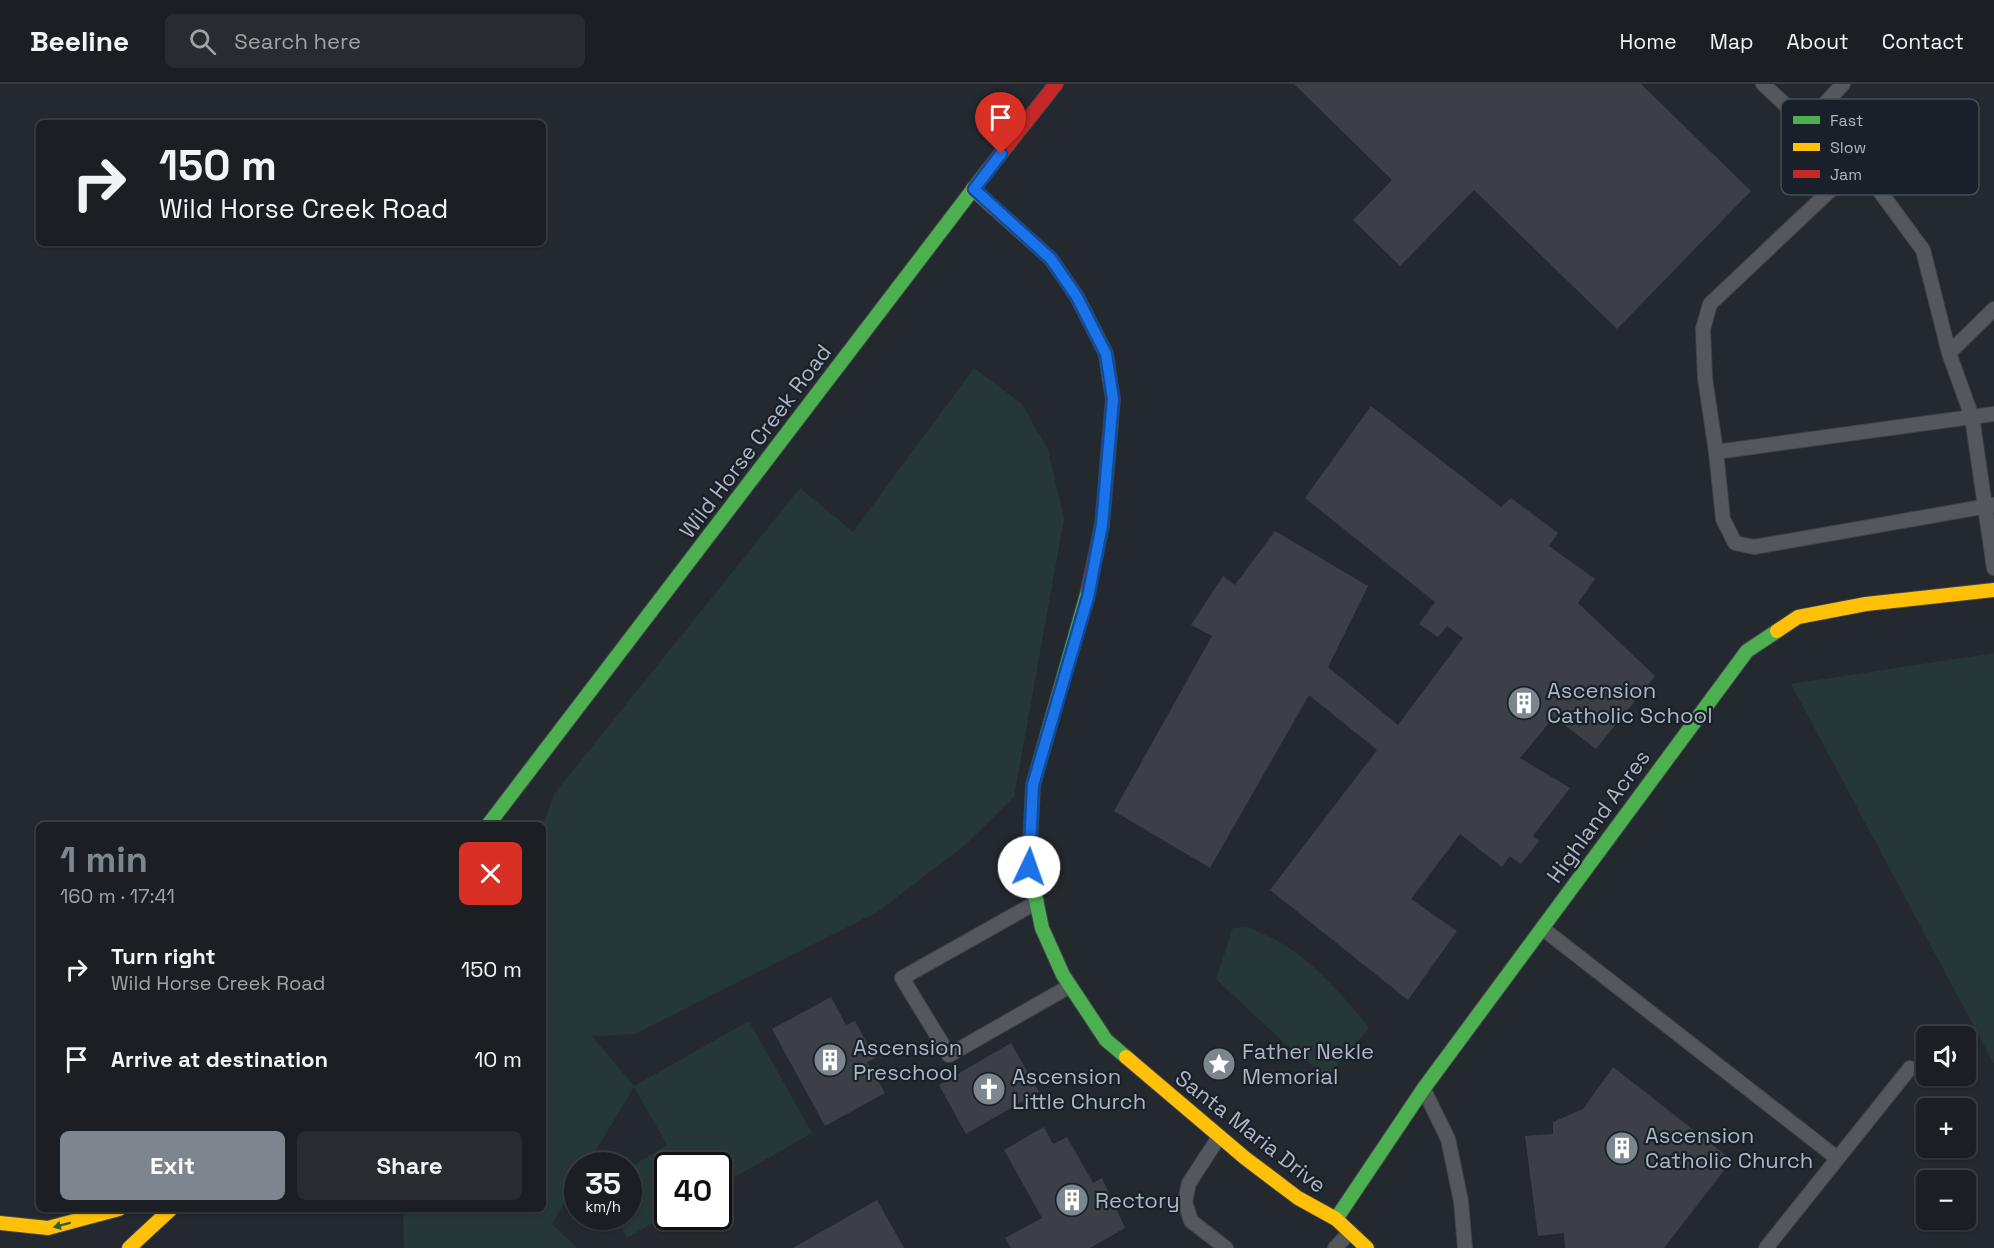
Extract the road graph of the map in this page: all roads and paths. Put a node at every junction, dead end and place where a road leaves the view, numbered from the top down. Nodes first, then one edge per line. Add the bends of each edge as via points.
1 (1056, 84) edge
2 (1763, 84) edge
3 (1843, 84) edge
4 (1829, 99) edge
5 (1781, 101) edge
6 (974, 189) junction
7 (1825, 195) edge
8 (1883, 195) edge
9 (1994, 309) edge
10 (1949, 353) junction
11 (1994, 414) edge
12 (1972, 417) junction
13 (1716, 452) junction
14 (1989, 506) edge
15 (1994, 568) edge
16 (1994, 590) edge
17 (490, 822) edge
18 (1037, 902) junction
19 (1542, 928) junction
20 (1070, 986) junction
21 (1910, 1068) dead end
22 (1424, 1088) junction
23 (1219, 1137) junction
24 (1837, 1158) junction
25 (108, 1212) edge
26 (168, 1212) edge
27 (1335, 1220) junction
28 (0, 1223) edge
29 (1350, 1232) junction
30 (129, 1248) edge
31 (1226, 1248) edge
32 (1335, 1248) edge
33 (1367, 1248) edge
34 (1465, 1248) edge
35 (1766, 1248) edge

1 - 6 street, Wild Horse Creek Road
2 - 5 lane
3 - 4 lane
6 - 17 street, Wild Horse Creek Road
6 - 18 street, Santa Maria Drive via 1051,259 1077,297 1106,354 1113,399 1102,525 1092,576 1033,785 1029,867
7 - 13 lane via 1710,304 1703,329 1705,378
8 - 10 lane via 1923,250
9 - 10 lane
10 - 12 lane
11 - 12 lane
12 - 13 lane
12 - 14 lane
13 - 14 lane via 1723,519 1735,543 1754,548
14 - 15 lane
16 - 19 street, Highland Acres via 1866,604 1798,617 1747,651
18 - 20 street, Santa Maria Drive via 1042,928
18 - 20 lane via 902,978 949,1055
19 - 22 street, Highland Acres
19 - 24 lane
20 - 23 street, Santa Maria Drive via 1106,1040
21 - 24 lane
22 - 27 street, Highland Acres
22 - 34 lane via 1448,1139 1461,1201
23 - 27 street, Santa Maria Drive via 1298,1198
23 - 31 lane via 1189,1183 1185,1203 1191,1221
24 - 35 lane
25 -> 28 street via 48,1228
26 - 30 street
27 - 29 street, Santa Maria Drive
29 - 32 lane
29 - 33 street, Santa Maria Drive

